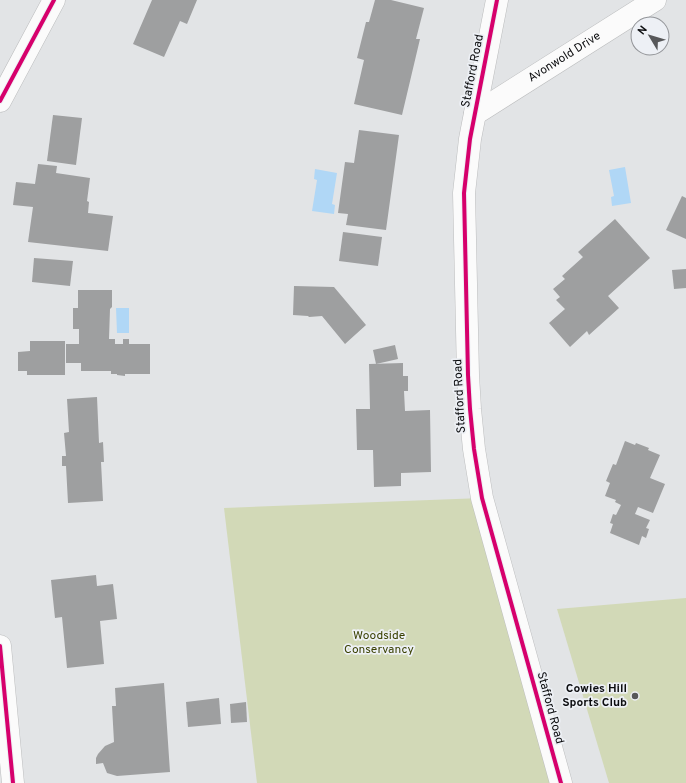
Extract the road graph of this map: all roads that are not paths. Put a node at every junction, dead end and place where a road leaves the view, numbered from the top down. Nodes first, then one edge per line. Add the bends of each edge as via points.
1 (54, 0) edge
2 (497, 0) edge
3 (655, 0) edge
4 (0, 101) edge
5 (475, 114) junction
6 (0, 646) edge
7 (13, 783) edge
8 (561, 783) edge

1 - 4 street
2 - 5 street, Stafford Road
3 - 5 street, Avonwold Drive
5 - 8 street, Stafford Road via 468,150 464,201 468,375 474,449 482,498
6 - 7 street

